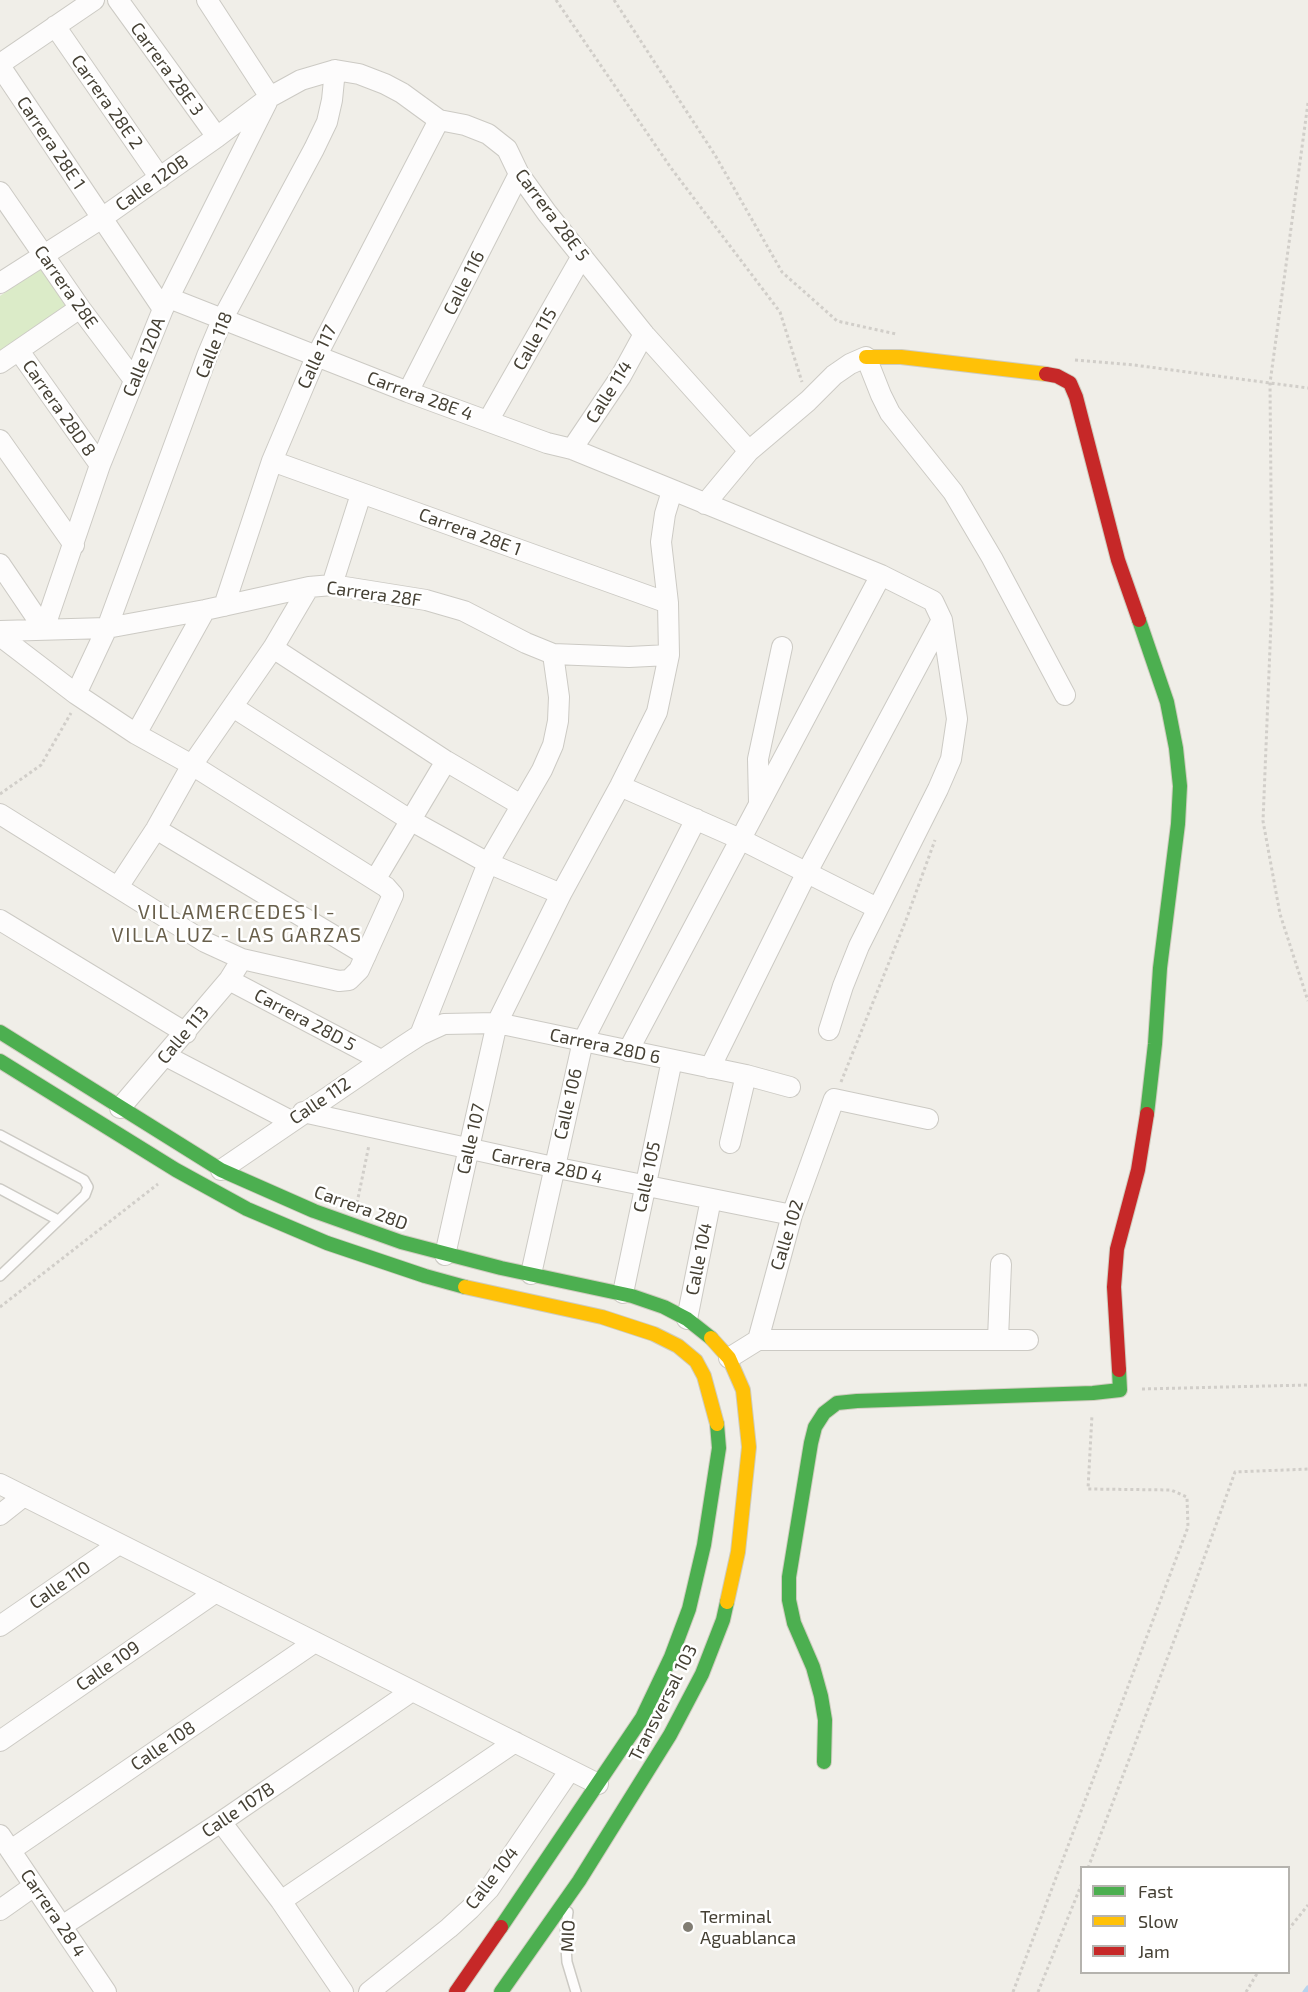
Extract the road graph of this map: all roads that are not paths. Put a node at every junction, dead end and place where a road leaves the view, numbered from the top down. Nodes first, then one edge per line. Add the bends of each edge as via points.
1 (93, 0) edge
2 (118, 0) edge
3 (207, 0) edge
4 (55, 26) junction
5 (0, 65) edge
6 (335, 70) junction
7 (301, 80) joint
8 (270, 97) junction
9 (440, 120) junction
10 (217, 137) junction
11 (519, 174) junction
12 (160, 177) junction
13 (0, 192) edge
14 (102, 218) junction
15 (43, 254) junction
16 (582, 256) junction
17 (0, 283) edge
18 (166, 304) junction
19 (80, 308) junction
20 (223, 318) junction
21 (644, 334) junction
22 (19, 351) junction
23 (316, 357) junction
24 (866, 357) junction
25 (0, 363) edge
26 (134, 380) junction
27 (408, 392) junction
28 (488, 421) junction
29 (0, 440) edge
30 (572, 449) junction
31 (748, 451) junction
32 (272, 461) junction
33 (100, 465) junction
34 (672, 491) junction
35 (361, 494) junction
36 (705, 504) junction
37 (74, 545) junction
38 (0, 564) edge
39 (881, 575) junction
40 (332, 585) junction
41 (309, 587) junction
42 (668, 603) junction
43 (215, 608) junction
44 (942, 620) junction
45 (107, 628) junction
46 (44, 629) junction
47 (0, 631) edge
48 (0, 636) edge
49 (783, 647) dead end
50 (273, 648) junction
51 (553, 654) junction
52 (669, 655) junction
53 (76, 694) junction
54 (1065, 696) dead end
55 (233, 707) junction
56 (136, 734) junction
57 (446, 760) junction
58 (192, 765) junction
59 (620, 786) junction
60 (759, 803) junction
61 (521, 805) junction
62 (0, 814) edge
63 (696, 819) junction
64 (410, 820) junction
65 (156, 828) junction
66 (740, 839) junction
67 (488, 863) junction
68 (807, 872) junction
69 (375, 880) junction
70 (118, 887) junction
71 (561, 894) junction
72 (877, 908) junction
73 (0, 920) edge
74 (366, 955) junction
75 (242, 958) junction
76 (229, 980) junction
77 (497, 1023) junction
78 (829, 1030) dead end
79 (0, 1032) edge
80 (186, 1033) junction
81 (420, 1035) junction
82 (583, 1041) junction
83 (628, 1050) junction
84 (166, 1056) junction
85 (381, 1060) junction
86 (672, 1060) junction
87 (0, 1061) edge
88 (710, 1068) junction
89 (746, 1074) junction
90 (790, 1086) dead end
91 (120, 1108) junction
92 (297, 1117) junction
93 (928, 1119) dead end
94 (0, 1135) edge
95 (730, 1143) dead end
96 (468, 1148) junction
97 (553, 1167) junction
98 (221, 1170) junction
99 (645, 1186) junction
100 (0, 1189) edge
101 (711, 1199) junction
102 (792, 1215) junction
103 (58, 1220) junction
104 (445, 1255) junction
105 (1001, 1264) dead end
106 (531, 1274) junction
107 (0, 1276) edge
108 (622, 1293) junction
109 (687, 1319) junction
110 (998, 1339) junction
111 (758, 1340) junction
112 (1028, 1340) dead end
113 (729, 1358) junction
114 (0, 1484) edge
115 (24, 1496) junction
116 (0, 1515) edge
117 (119, 1544) junction
118 (216, 1592) junction
119 (0, 1626) edge
120 (315, 1642) junction
121 (412, 1691) junction
122 (0, 1741) edge
123 (515, 1742) junction
124 (824, 1762) dead end
125 (570, 1770) junction
126 (598, 1784) junction
127 (221, 1822) junction
128 (5, 1843) edge
129 (579, 1881) junction
130 (34, 1886) junction
131 (280, 1901) junction
132 (0, 1910) edge
133 (62, 1926) junction
134 (106, 1992) edge
135 (343, 1992) edge
136 (369, 1992) edge
137 (456, 1992) edge
138 (501, 1992) edge
139 (576, 1992) edge

1 - 4 street
2 - 10 street, Carrera 28E 3
3 - 8 street
4 - 5 street
4 - 12 street, Carrera 28E 2
5 - 14 street, Carrera 28E 1
6 - 7 street, Carrera 28E 5
6 - 9 street, Carrera 28E 5 via 385,84
6 - 20 street, Calle 118 via 327,122
7 - 8 street, Calle 120B
8 - 10 street, Calle 120B
8 - 18 street, Calle 120A
9 - 11 street, Carrera 28E 5 via 488,134 507,149
9 - 23 street, Calle 117
10 - 12 street, Calle 120B
11 - 16 street, Carrera 28E 5
11 - 27 street, Calle 116
12 - 14 street, Calle 120B
13 - 15 street, Carrera 28E
14 - 15 street, Calle 120B
14 - 18 street, Carrera 28E 1
15 - 17 street, Calle 120B
15 - 19 street, Carrera 28E
16 - 21 street, Carrera 28E 5
16 - 28 street, Calle 115
18 - 20 street, Carrera 28E 4
18 - 26 street, Calle 120A
19 - 22 street
19 - 26 street, Carrera 28E
20 - 23 street, Carrera 28E 4
20 - 45 street, Calle 118
21 - 30 street, Calle 114
21 - 31 street, Carrera 28E 5
22 - 25 street
22 - 33 street, Carrera 28D 8
23 - 27 street, Carrera 28E 4
23 - 32 street, Calle 117
24 - 31 street via 834,375
24 - 54 street via 890,413 953,492
24 - 124 street via 901,357 1038,372 1070,383 1118,560 1167,702 1180,786 1145,1129 1117,1249 1114,1287 1120,1390 837,1402 824,1413 811,1443 789,1577 794,1623 821,1696
26 - 33 street, Calle 120A
27 - 28 street, Carrera 28E 4
28 - 30 street, Carrera 28E 4
29 - 37 street
30 - 34 street, Carrera 28E 4
31 - 36 street
32 - 35 street, Carrera 28E 1
32 - 43 street, Calle 117
33 - 37 street, Calle 120A
34 - 36 street, Carrera 28E 4
34 - 42 street, Calle 107 via 661,542
35 - 40 street
35 - 42 street, Carrera 28E 1
36 - 39 street, Carrera 28E 4
37 - 46 street, Calle 120A
38 - 46 street
39 - 44 street, Carrera 28E 4 via 933,601
39 - 60 street
40 - 41 street, Carrera 28F
40 - 51 street, Carrera 28F via 426,600 464,611
41 - 43 street, Carrera 28F
41 - 50 street
42 - 52 street, Calle 107
43 - 45 street, Carrera 28F
43 - 56 street, Calle 117
44 - 68 street
44 - 72 street via 957,719 951,759
45 - 46 street, Carrera 28F
45 - 53 street, Calle 118
46 - 47 street, Carrera 28F
48 - 53 street
49 - 60 street via 758,759
50 - 55 street
50 - 57 street
51 - 52 street, Carrera 28F
51 - 61 street via 559,697 553,745
52 - 59 street, Calle 107 via 657,712
53 - 56 street
55 - 58 street
55 - 64 street
56 - 58 street
57 - 61 street
57 - 64 street
58 - 65 street
58 - 69 street
59 - 63 street
59 - 71 street, Calle 107
60 - 66 street
61 - 67 street
62 - 70 street
63 - 66 street
63 - 82 street, Calle 106
64 - 67 street
64 - 69 street
65 - 70 street
65 - 74 street
66 - 68 street
66 - 83 street
67 - 71 street
67 - 81 street
68 - 72 street
68 - 88 street
69 - 74 street via 393,895
70 - 75 street via 205,942
71 - 77 street, Calle 107
72 - 78 street via 843,986
73 - 80 street
74 - 75 street via 354,977 339,981
75 - 76 street, Calle 113
76 - 80 street, Calle 113
76 - 85 street, Carrera 28D 5
77 - 81 street, Carrera 28D 6 via 444,1024
77 - 82 street, Carrera 28D 6
77 - 96 street, Calle 107
79 - 91 street, Carrera 28D
80 - 84 street, Calle 113
81 - 85 street, Calle 112
82 - 83 street, Carrera 28D 6
82 - 97 street, Calle 106
83 - 86 street, Carrera 28D 6
84 - 91 street, Calle 113
84 - 92 street, Carrera 28D 4
85 - 92 street, Calle 112
86 - 88 street, Carrera 28D 6
86 - 99 street, Calle 105
87 - 126 street, Transversal 103 via 176,1170 248,1209 370,1258 490,1294 602,1317 654,1334 696,1361 717,1421 719,1448 704,1545 689,1609 671,1657 642,1718
88 - 89 street, Carrera 28D 6
89 - 90 street, Carrera 28D 6
89 - 95 street
91 - 98 street, Carrera 28D
92 - 96 street, Carrera 28D 4
92 - 98 street, Calle 112
93 - 102 street, Calle 102 via 834,1099
94 - 103 lane via 84,1180 88,1187 85,1196
96 - 97 street, Carrera 28D 4
96 - 104 street, Calle 107
97 - 99 street, Carrera 28D 4
97 - 106 street, Calle 106
98 - 104 street, Carrera 28D via 352,1226
99 - 101 street, Carrera 28D 4
99 - 108 street, Calle 105
100 - 103 lane
101 - 102 street, Carrera 28D 4
101 - 109 street, Calle 104
102 - 111 street, Calle 102
103 - 107 lane
104 - 106 street, Carrera 28D
105 - 110 street
106 - 108 street, Carrera 28D
108 - 109 street, Carrera 28D via 664,1306
109 - 113 street, Carrera 28D
110 - 111 street
110 - 112 street
111 - 113 street
113 - 129 street, Transversal 103 via 742,1390 749,1447 746,1499 723,1620 702,1674 670,1735
114 - 115 street
115 - 116 street
115 - 117 street
117 - 118 street
117 - 119 street, Calle 110
118 - 120 street
118 - 122 street, Calle 109
120 - 121 street
120 - 128 street, Calle 108
121 - 123 street
121 - 127 street, Calle 107B
123 - 125 street
123 - 131 street
125 - 126 street
125 - 136 street, Calle 104 via 489,1889 449,1928
126 - 137 street, Transversal 103
127 - 131 street
127 - 133 street, Calle 107B
128 - 130 street, Carrera 28 4
129 - 138 street, Transversal 103
129 - 139 lane, MIO via 569,1907 565,1934 567,1962
130 - 132 street
130 - 133 street, Carrera 28 4
131 - 135 street
133 - 134 street, Carrera 28 4

